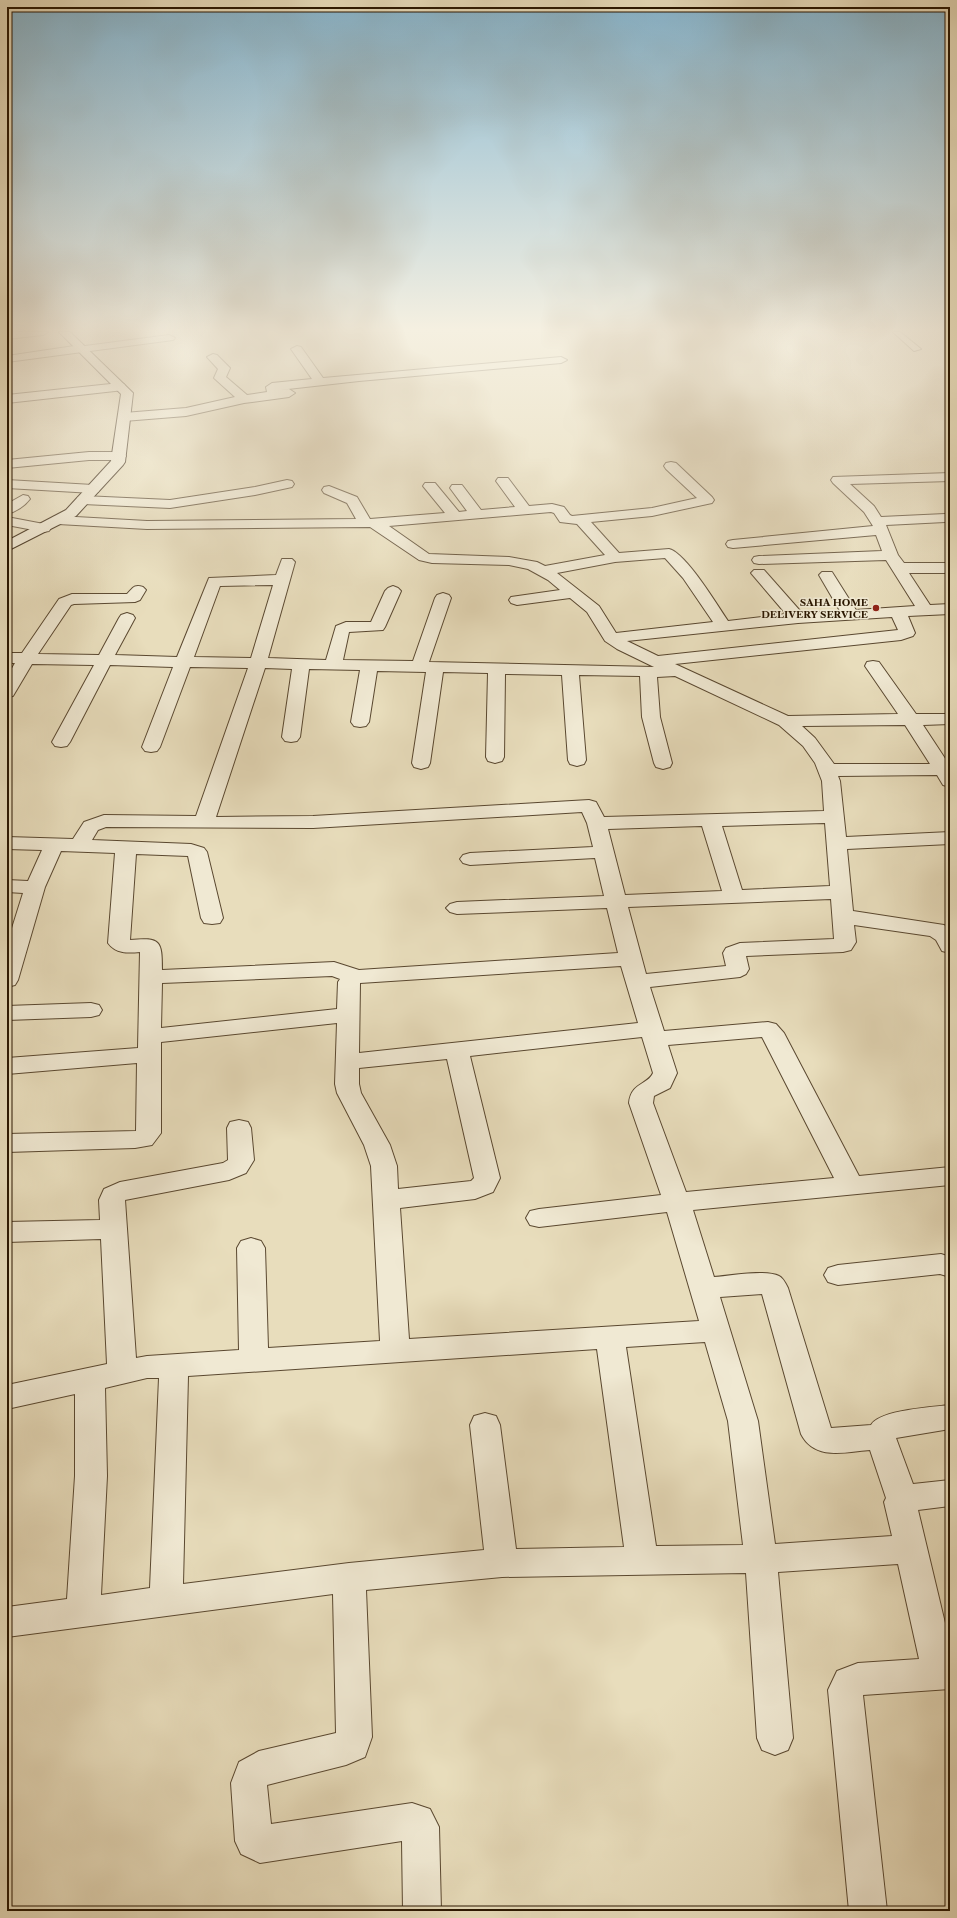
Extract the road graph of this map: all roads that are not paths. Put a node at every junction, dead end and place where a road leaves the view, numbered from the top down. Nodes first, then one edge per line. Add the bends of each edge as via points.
1 (123, 422) edge
2 (119, 456) junction
3 (7, 464) edge
4 (671, 466) dead end
5 (950, 476) edge
6 (503, 481) dead end
7 (7, 484) edge
8 (288, 484) dead end
9 (430, 486) dead end
10 (456, 488) dead end
11 (93, 489) junction
12 (329, 490) dead end
13 (23, 499) dead end
14 (83, 500) junction
15 (7, 510) edge
16 (526, 510) junction
17 (478, 515) junction
18 (455, 516) junction
19 (945, 518) dead end
20 (580, 519) junction
21 (7, 521) edge
22 (369, 523) junction
23 (51, 524) junction
24 (879, 525) junction
25 (733, 544) dead end
26 (7, 548) edge
27 (891, 554) junction
28 (616, 558) junction
29 (287, 562) dead end
30 (899, 568) junction
31 (950, 568) edge
32 (542, 571) junction
33 (827, 575) dead end
34 (282, 580) junction
35 (138, 590) dead end
36 (393, 591) dead end
37 (573, 593) junction
38 (443, 598) dead end
39 (517, 600) dead end
40 (950, 609) edge
41 (925, 610) junction
42 (898, 612) junction
43 (850, 615) junction
44 (127, 618) dead end
45 (798, 618) junction
46 (723, 625) junction
47 (611, 638) junction
48 (7, 658) edge
49 (26, 659) junction
50 (105, 662) junction
51 (183, 663) junction
52 (258, 664) junction
53 (301, 665) junction
54 (333, 666) junction
55 (370, 666) junction
56 (652, 666) junction
57 (873, 666) dead end
58 (427, 668) junction
59 (497, 668) junction
60 (570, 670) junction
61 (7, 692) edge
62 (950, 719) edge
63 (911, 720) junction
64 (784, 721) junction
65 (360, 722) dead end
66 (291, 737) dead end
67 (61, 742) dead end
68 (151, 747) dead end
69 (494, 757) dead end
70 (577, 760) dead end
71 (421, 763) dead end
72 (663, 763) dead end
73 (827, 770) junction
74 (948, 773) edge
75 (835, 817) junction
76 (710, 820) junction
77 (204, 822) junction
78 (597, 823) junction
79 (950, 838) edge
80 (7, 842) edge
81 (837, 843) junction
82 (54, 845) junction
83 (79, 845) junction
84 (126, 847) junction
85 (603, 852) junction
86 (470, 859) dead end
87 (7, 886) edge
88 (35, 887) junction
89 (841, 892) junction
90 (734, 896) junction
91 (615, 900) junction
92 (457, 908) dead end
93 (843, 914) junction
94 (212, 918) dead end
95 (943, 930) edge
96 (950, 946) edge
97 (630, 959) junction
98 (151, 977) junction
99 (357, 977) junction
100 (7, 980) edge
101 (638, 981) junction
102 (91, 1010) dead end
103 (7, 1013) edge
104 (348, 1015) junction
105 (654, 1034) junction
106 (150, 1045) junction
107 (457, 1050) junction
108 (347, 1062) junction
109 (7, 1066) edge
110 (239, 1128) dead end
111 (7, 1143) edge
112 (950, 1176) edge
113 (851, 1186) junction
114 (386, 1200) junction
115 (677, 1202) junction
116 (539, 1218) dead end
117 (114, 1228) junction
118 (7, 1232) edge
119 (251, 1248) dead end
120 (950, 1267) edge
121 (838, 1275) dead end
122 (705, 1288) junction
123 (714, 1323) junction
124 (610, 1338) junction
125 (395, 1351) junction
126 (254, 1360) junction
127 (174, 1366) junction
128 (122, 1372) junction
129 (90, 1380) junction
130 (7, 1397) edge
131 (950, 1417) edge
132 (485, 1425) dead end
133 (882, 1437) junction
134 (950, 1493) edge
135 (902, 1498) junction
136 (910, 1549) junction
137 (761, 1559) junction
138 (642, 1560) junction
139 (502, 1563) junction
140 (349, 1577) junction
141 (166, 1601) junction
142 (83, 1612) junction
143 (7, 1622) edge
144 (945, 1674) edge
145 (775, 1738) dead end
146 (422, 1911) edge
147 (868, 1911) edge

1 - 2 street
2 - 3 street via 83,456
2 - 11 street via 118,462
4 - 20 street via 707,500 652,512
5 - 24 street via 838,480 869,509
6 - 16 street
7 - 11 street
8 - 14 street via 170,504
9 - 18 street
10 - 17 street
11 - 14 street
12 - 22 street via 352,500
13 - 15 street
14 - 23 street via 71,513
16 - 17 street
16 - 20 street via 556,508 566,519
17 - 18 street
18 - 22 street
19 - 24 street
20 - 28 street
21 - 23 street
22 - 23 street
22 - 32 street via 380,527 424,557 509,561 532,565
23 - 26 street
24 - 25 street
24 - 27 street
27 - 30 street
27 - 45 street via 759,567
28 - 32 street
28 - 46 street via 669,553 689,575
29 - 34 street
30 - 31 street
30 - 41 street
32 - 37 street
33 - 43 street
34 - 51 street via 215,580
34 - 52 street
35 - 49 street via 134,597 129,599 68,600
36 - 54 street via 377,627 342,629
37 - 39 street
37 - 47 street via 593,610
38 - 58 street
40 - 41 street
41 - 42 street
42 - 43 street
42 - 56 street via 907,633 905,635
43 - 45 street
44 - 50 street
45 - 46 street
46 - 47 street
47 - 56 street
48 - 49 street
49 - 50 street
49 - 61 street
50 - 51 street
50 - 67 street
51 - 52 street
51 - 68 street
52 - 53 street
52 - 77 street
53 - 54 street
53 - 66 street
54 - 55 street
55 - 58 street
55 - 65 street
56 - 60 street
56 - 64 street via 680,672
56 - 72 street via 651,717
57 - 63 street
58 - 59 street
58 - 71 street
59 - 60 street
59 - 69 street
60 - 70 street
62 - 63 street
63 - 64 street
63 - 74 street
64 - 73 street via 809,742
73 - 74 street
73 - 75 street via 832,781
75 - 76 street
75 - 81 street
76 - 78 street
76 - 90 street
77 - 78 street via 313,822 587,805 591,807
77 - 83 street via 104,821 91,826
78 - 85 street
79 - 81 street
80 - 82 street
81 - 89 street
82 - 83 street
82 - 88 street
83 - 84 street
84 - 94 street via 197,852
84 - 98 street via 119,943 124,946 150,946
85 - 86 street
85 - 91 street
87 - 88 street
88 - 100 street
89 - 90 street
89 - 93 street
90 - 91 street
91 - 92 street
91 - 97 street
93 - 95 street via 850,918
93 - 101 street via 843,945 737,951 734,953 738,969 732,972
95 - 96 street
97 - 99 street
97 - 101 street
98 - 99 street via 334,969
98 - 106 street
99 - 104 street via 348,982
101 - 105 street
102 - 103 street
104 - 106 street
104 - 108 street
105 - 107 street
105 - 113 street via 768,1029
105 - 115 street via 665,1073 661,1082 644,1091 641,1102
106 - 109 street
106 - 111 street via 148,1133 143,1139
107 - 108 street
107 - 114 street via 487,1178 484,1186 475,1190
108 - 114 street via 349,1093 377,1145 384,1166
110 - 117 street via 241,1160 237,1167 229,1171 113,1195
112 - 113 street
113 - 115 street
114 - 125 street
115 - 116 street
115 - 122 street
117 - 118 street
117 - 128 street
119 - 126 street
120 - 121 street via 941,1264
122 - 123 street
122 - 133 street via 769,1283 774,1288 816,1434 828,1441
123 - 124 street via 713,1329 707,1331
123 - 137 street via 743,1421
124 - 125 street
124 - 138 street
125 - 126 street
126 - 127 street
127 - 128 street via 147,1367
127 - 141 street
128 - 129 street
129 - 130 street
129 - 142 street via 91,1476
131 - 133 street via 891,1426 884,1430
132 - 139 street
133 - 135 street
134 - 135 street
135 - 136 street via 900,1507
136 - 137 street
136 - 144 street
137 - 138 street
137 - 145 street
138 - 139 street
139 - 140 street
140 - 141 street
140 - 146 street via 354,1737 352,1745 259,1769 252,1774 249,1783 254,1841 266,1844 418,1822
141 - 142 street
142 - 143 street
144 - 147 street via 858,1679 849,1682 845,1690

